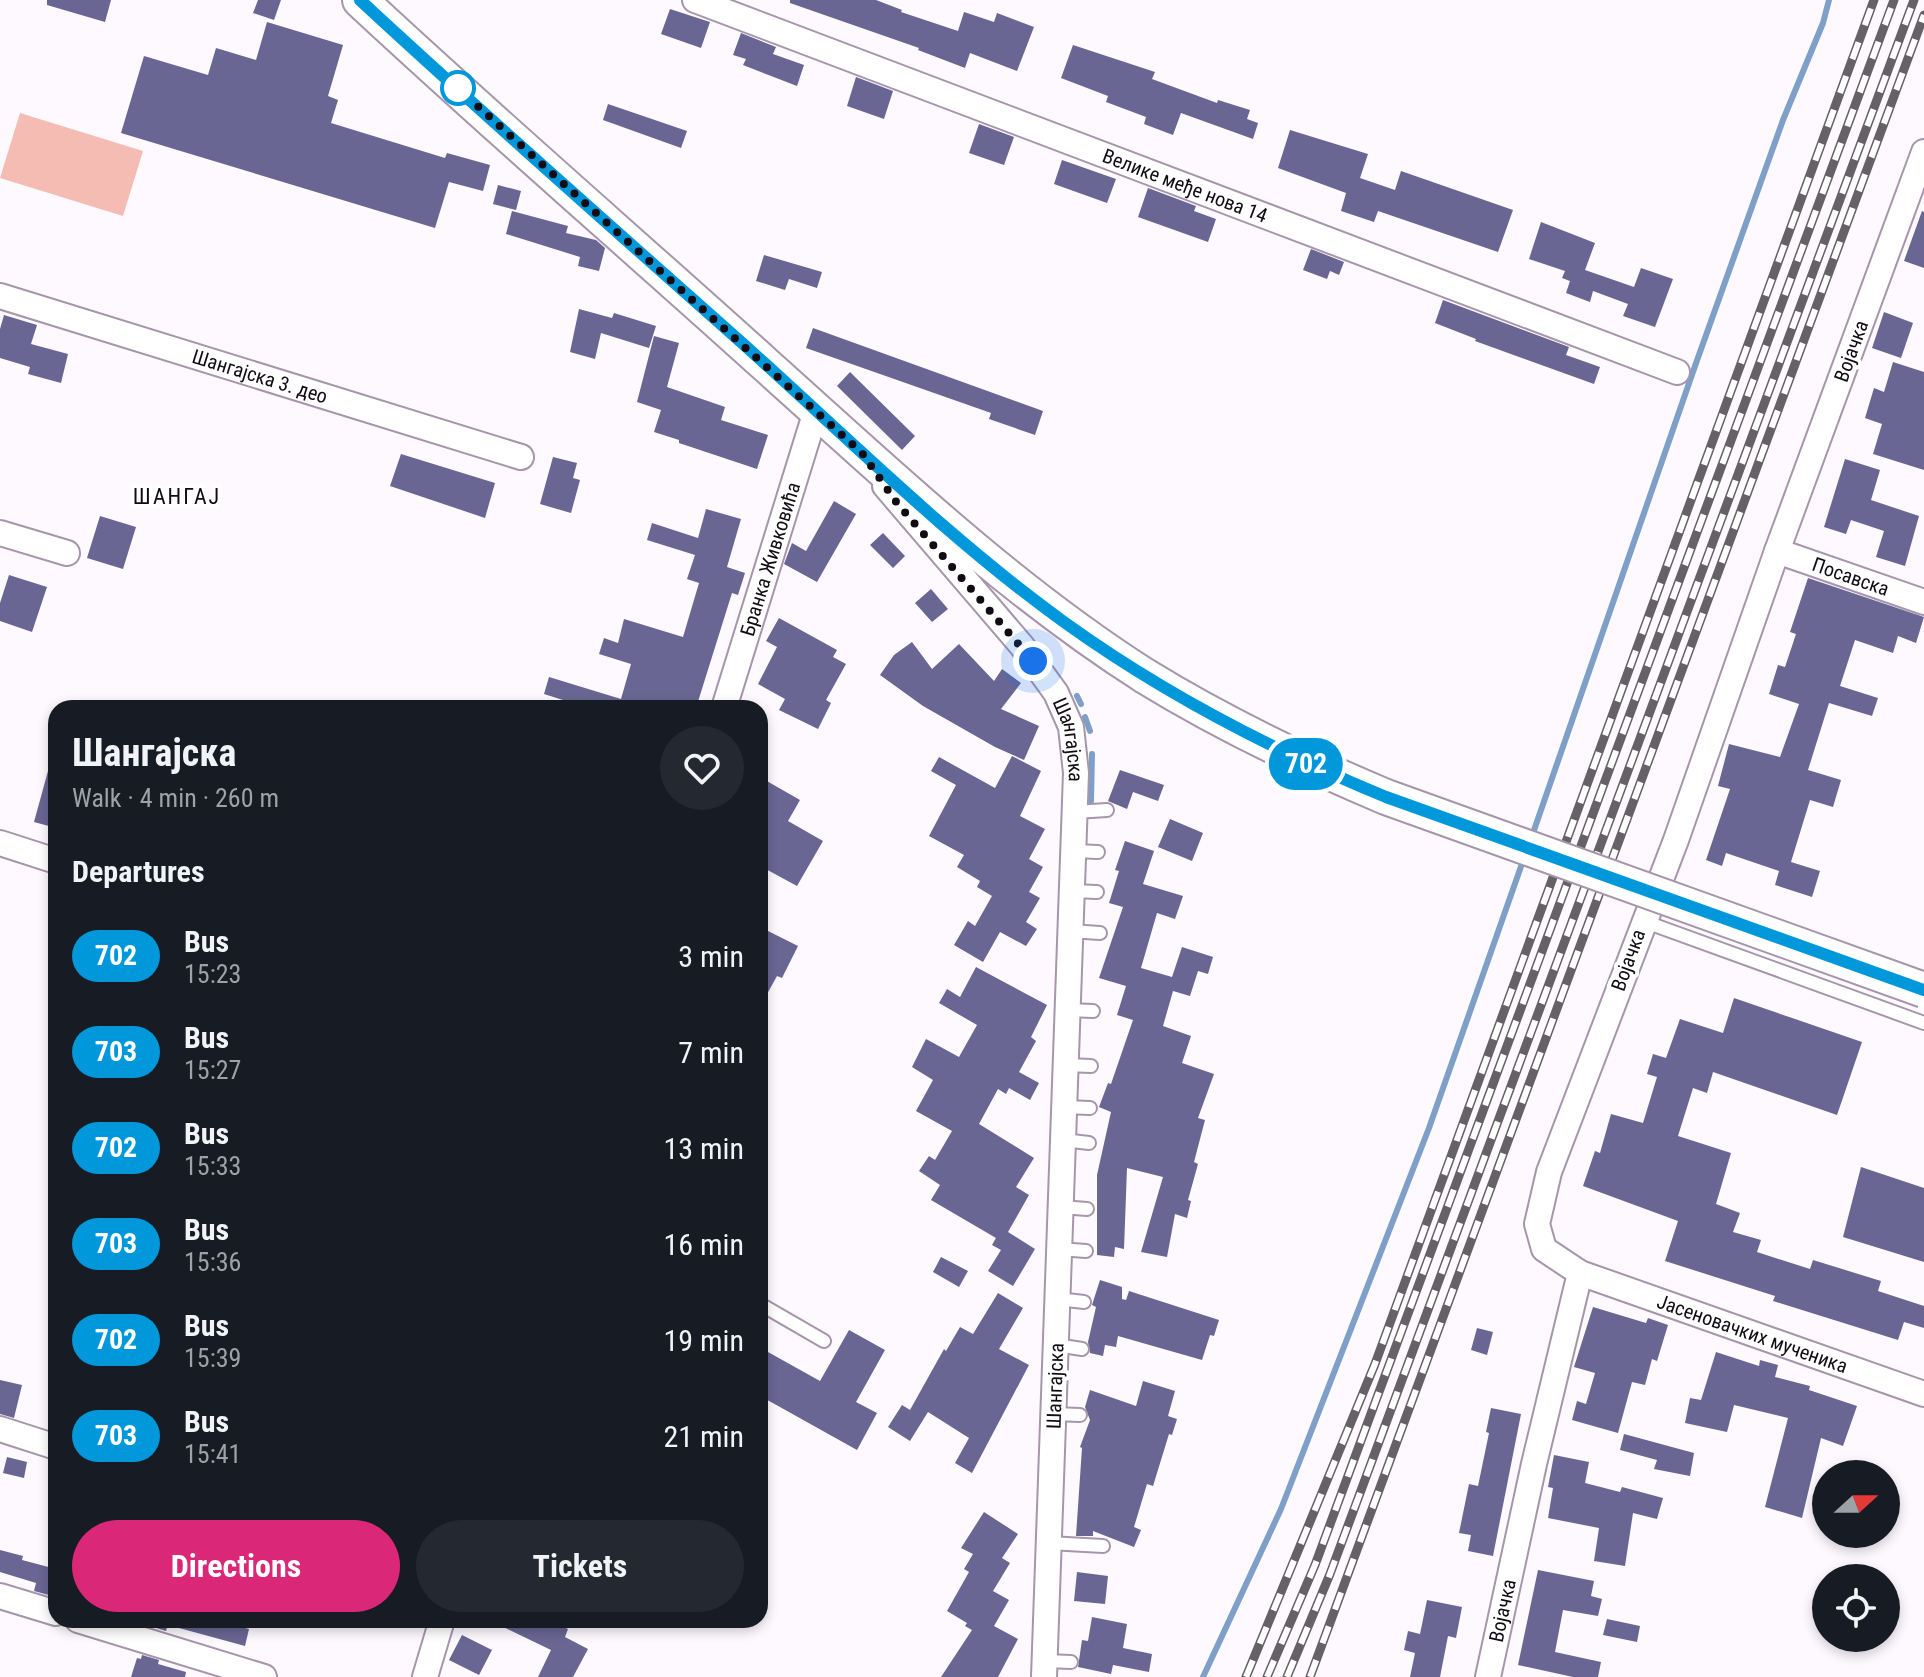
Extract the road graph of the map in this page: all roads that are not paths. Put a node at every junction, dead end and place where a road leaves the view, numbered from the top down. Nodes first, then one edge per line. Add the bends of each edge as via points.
1 (695, 0) edge
2 (377, 6) edge
3 (1924, 152) edge
4 (0, 296) edge
5 (1677, 372) dead end
6 (816, 411) junction
7 (862, 453) junction
8 (521, 457) dead end
9 (0, 533) edge
10 (1777, 551) junction
11 (67, 553) dead end
12 (1924, 602) edge
13 (726, 700) edge
14 (1107, 810) dead end
15 (1075, 812) junction
16 (0, 843) edge
17 (1073, 851) junction
18 (1098, 852) dead end
19 (48, 858) edge
20 (1072, 891) junction
21 (1097, 892) dead end
22 (1643, 921) junction
23 (1070, 931) junction
24 (1100, 933) dead end
25 (1924, 990) edge
26 (1068, 1010) junction
27 (1093, 1011) dead end
28 (1924, 1023) edge
29 (1066, 1065) junction
30 (1091, 1066) dead end
31 (1064, 1107) junction
32 (1090, 1108) dead end
33 (1063, 1140) junction
34 (1089, 1143) dead end
35 (1061, 1207) junction
36 (1087, 1209) dead end
37 (1059, 1249) junction
38 (1086, 1251) dead end
39 (1580, 1273) junction
40 (1058, 1299) junction
41 (1084, 1302) dead end
42 (768, 1309) edge
43 (824, 1341) dead end
44 (1056, 1345) junction
45 (1082, 1349) dead end
46 (1924, 1394) edge
47 (1054, 1414) junction
48 (1080, 1415) dead end
49 (0, 1429) edge
50 (48, 1444) edge
51 (1049, 1543) junction
52 (1103, 1546) dead end
53 (0, 1596) edge
54 (48, 1611) edge
55 (104, 1628) edge
56 (441, 1628) edge
57 (1071, 1662) dead end
58 (1044, 1669) edge
59 (434, 1673) edge
60 (264, 1677) edge
61 (1488, 1677) edge

1 - 5 street, Велике међе нова 14
2 - 6 main road, Шангајска
3 - 10 street, Војачка
4 - 8 street, Шангајска 3. део
6 - 7 main road, Шангајска
6 - 13 street, Бранка Живковића
7 - 15 street, Шангајска via 897,503 1022,646 1056,693 1075,741
7 - 25 main road, bridge via 1050,612 1200,710 1304,763
9 - 11 street
10 - 12 street, Посавска
10 - 22 street, Војачка
14 - 15 lane
15 - 17 street, Шангајска
16 - 19 street
17 - 18 lane
17 - 20 street, Шангајска
20 - 21 lane
20 - 23 street, Шангајска
22 - 28 lane
22 - 39 street, Војачка via 1540,1207 1538,1234 1544,1249
23 - 24 lane
23 - 26 street, Шангајска
26 - 27 lane
26 - 29 street, Шангајска
29 - 30 lane
29 - 31 street, Шангајска
31 - 32 lane
31 - 33 street, Шангајска
33 - 34 lane
33 - 35 street, Шангајска
35 - 36 lane
35 - 37 street, Шангајска
37 - 38 lane
37 - 40 street, Шангајска
39 - 46 street, Јасеновачких мученика
39 - 61 street, Војачка
40 - 41 lane
40 - 44 street, Шангајска
42 - 43 lane
44 - 45 lane
44 - 47 street, Шангајска
47 - 48 lane
47 - 51 street, Шангајска
49 - 50 street
51 - 52 lane
51 - 58 street, Шангајска
53 - 54 street
55 - 60 street
56 - 59 street
57 - 58 lane

